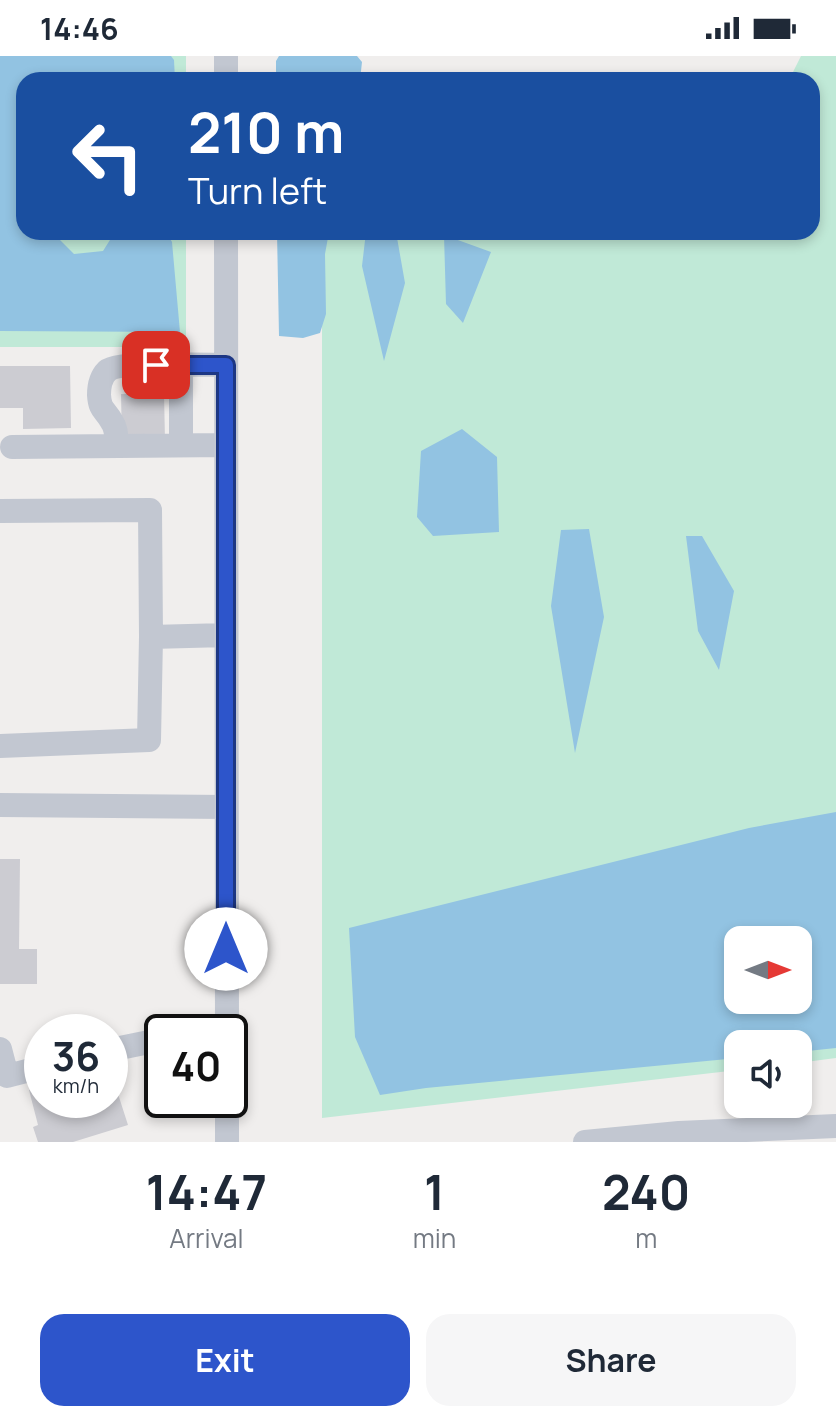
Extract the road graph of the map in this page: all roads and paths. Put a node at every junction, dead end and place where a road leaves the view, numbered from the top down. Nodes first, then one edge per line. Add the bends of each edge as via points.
1 (226, 240) edge
2 (181, 365) junction
3 (226, 365) junction
4 (181, 445) junction
5 (226, 445) junction
6 (117, 446) junction
7 (12, 447) dead end
8 (0, 511) edge
9 (226, 635) junction
10 (151, 637) junction
11 (0, 746) edge
12 (0, 805) edge
13 (226, 807) junction
14 (227, 1014) edge
15 (0, 1049) edge
16 (24, 1072) edge
17 (836, 1126) edge
18 (585, 1142) edge

1 - 3 street
2 - 3 street
2 - 4 street
2 - 6 street via 116,367 106,372 99,398 101,410 115,425
3 - 5 street
4 - 5 street
4 - 6 street
5 - 9 street
6 - 7 street
8 - 10 street via 150,510
9 - 10 street
9 - 13 street
10 - 11 street via 149,740
12 - 13 street
13 - 14 street
15 - 16 street via 7,1076
17 - 18 street

